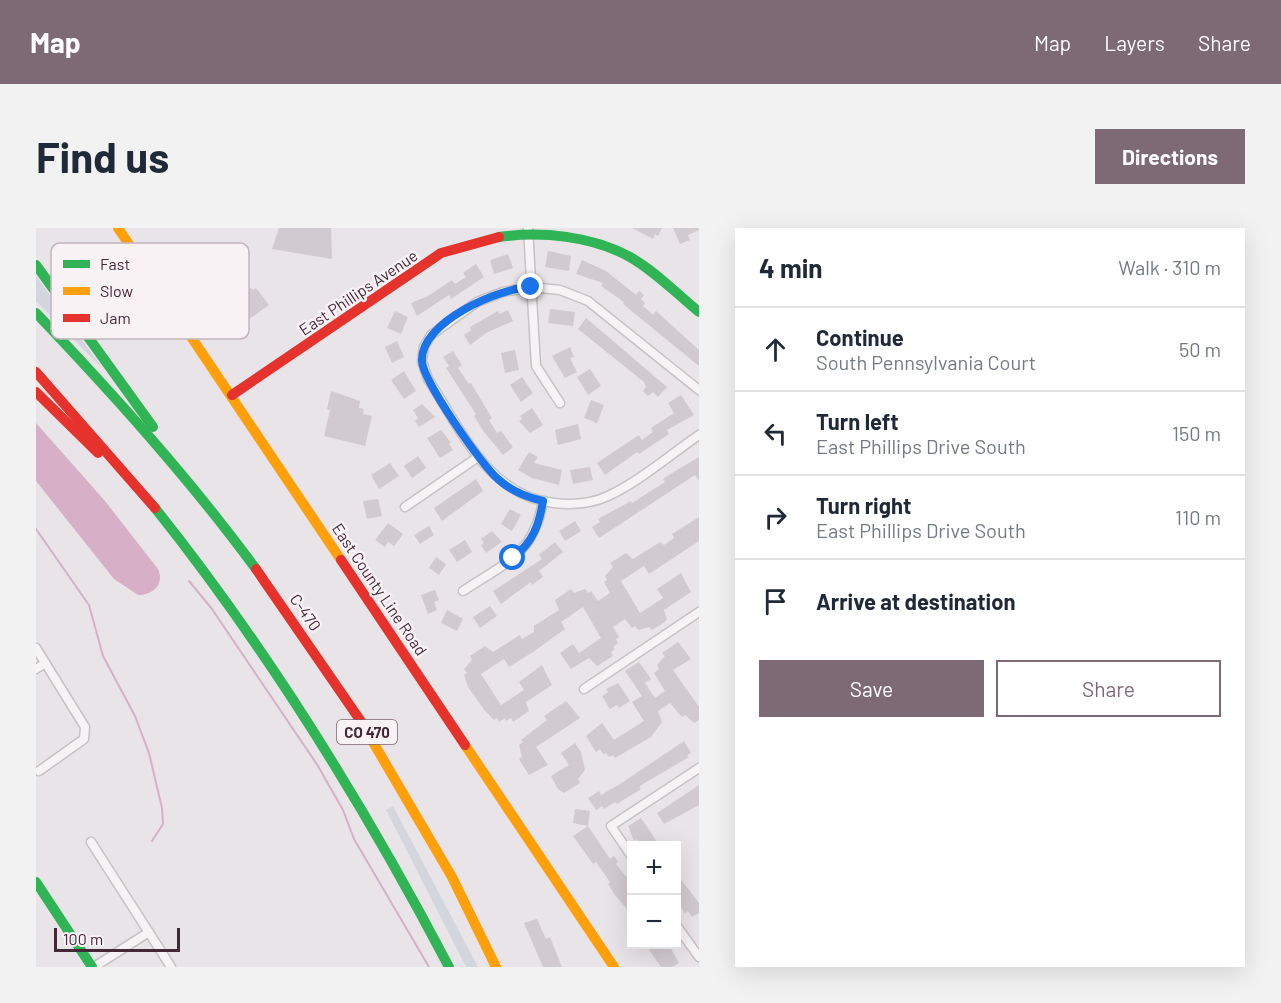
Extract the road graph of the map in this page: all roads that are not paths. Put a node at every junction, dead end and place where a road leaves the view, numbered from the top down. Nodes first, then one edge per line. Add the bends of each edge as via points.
1 (118, 228) edge
2 (528, 228) edge
3 (128, 243) edge
4 (36, 265) edge
5 (51, 285) edge
6 (531, 287) junction
7 (699, 312) edge
8 (36, 313) edge
9 (51, 329) edge
10 (60, 339) edge
11 (90, 339) edge
12 (194, 339) edge
13 (36, 372) edge
14 (699, 390) edge
15 (36, 392) edge
16 (232, 395) junction
17 (560, 403) dead end
18 (699, 435) edge
19 (478, 456) junction
20 (543, 501) junction
21 (405, 507) dead end
22 (212, 512) junction
23 (217, 586) junction
24 (463, 591) dead end
25 (699, 612) edge
26 (36, 648) edge
27 (45, 663) junction
28 (36, 669) edge
29 (584, 689) dead end
30 (699, 768) edge
31 (39, 771) dead end
32 (91, 842) dead end
33 (627, 850) edge
34 (36, 882) edge
35 (148, 932) junction
36 (681, 932) edge
37 (699, 957) edge
38 (93, 967) edge
39 (171, 967) edge
40 (449, 967) edge
41 (496, 967) edge
42 (614, 967) edge

1 - 3 main road, East County Line Road
2 - 6 street
2 - 7 main road, East Phillips Avenue via 563,230 612,246
2 - 16 main road, East Phillips Avenue via 489,233 453,246
4 - 5 main road
6 - 14 street via 560,290 588,301
6 - 17 street via 536,366
6 - 19 street via 503,292 477,303 431,335 423,352 428,379
8 - 9 main road, C-470 / CO 470
10 - 22 main road, C-470 / CO 470 via 136,420
11 - 22 main road via 210,502
12 - 16 main road, East County Line Road
13 - 23 main road, CO 470 via 150,499
15 - 23 main road via 118,475 198,572
16 - 42 main road, East County Line Road
18 - 20 street via 605,497 579,504
19 - 20 street via 509,488
19 - 21 street
20 - 24 street via 540,522 527,545
22 - 41 main road, C-470 / CO 470 via 286,610 361,722 436,851
23 - 40 main road, CO 470 via 337,762 396,863
25 - 29 street
26 - 27 street
27 - 28 street
27 - 31 street via 85,727 84,739
30 - 33 street via 611,826
32 - 35 street
34 - 38 main road
35 - 38 street
35 - 39 street
36 - 37 street

